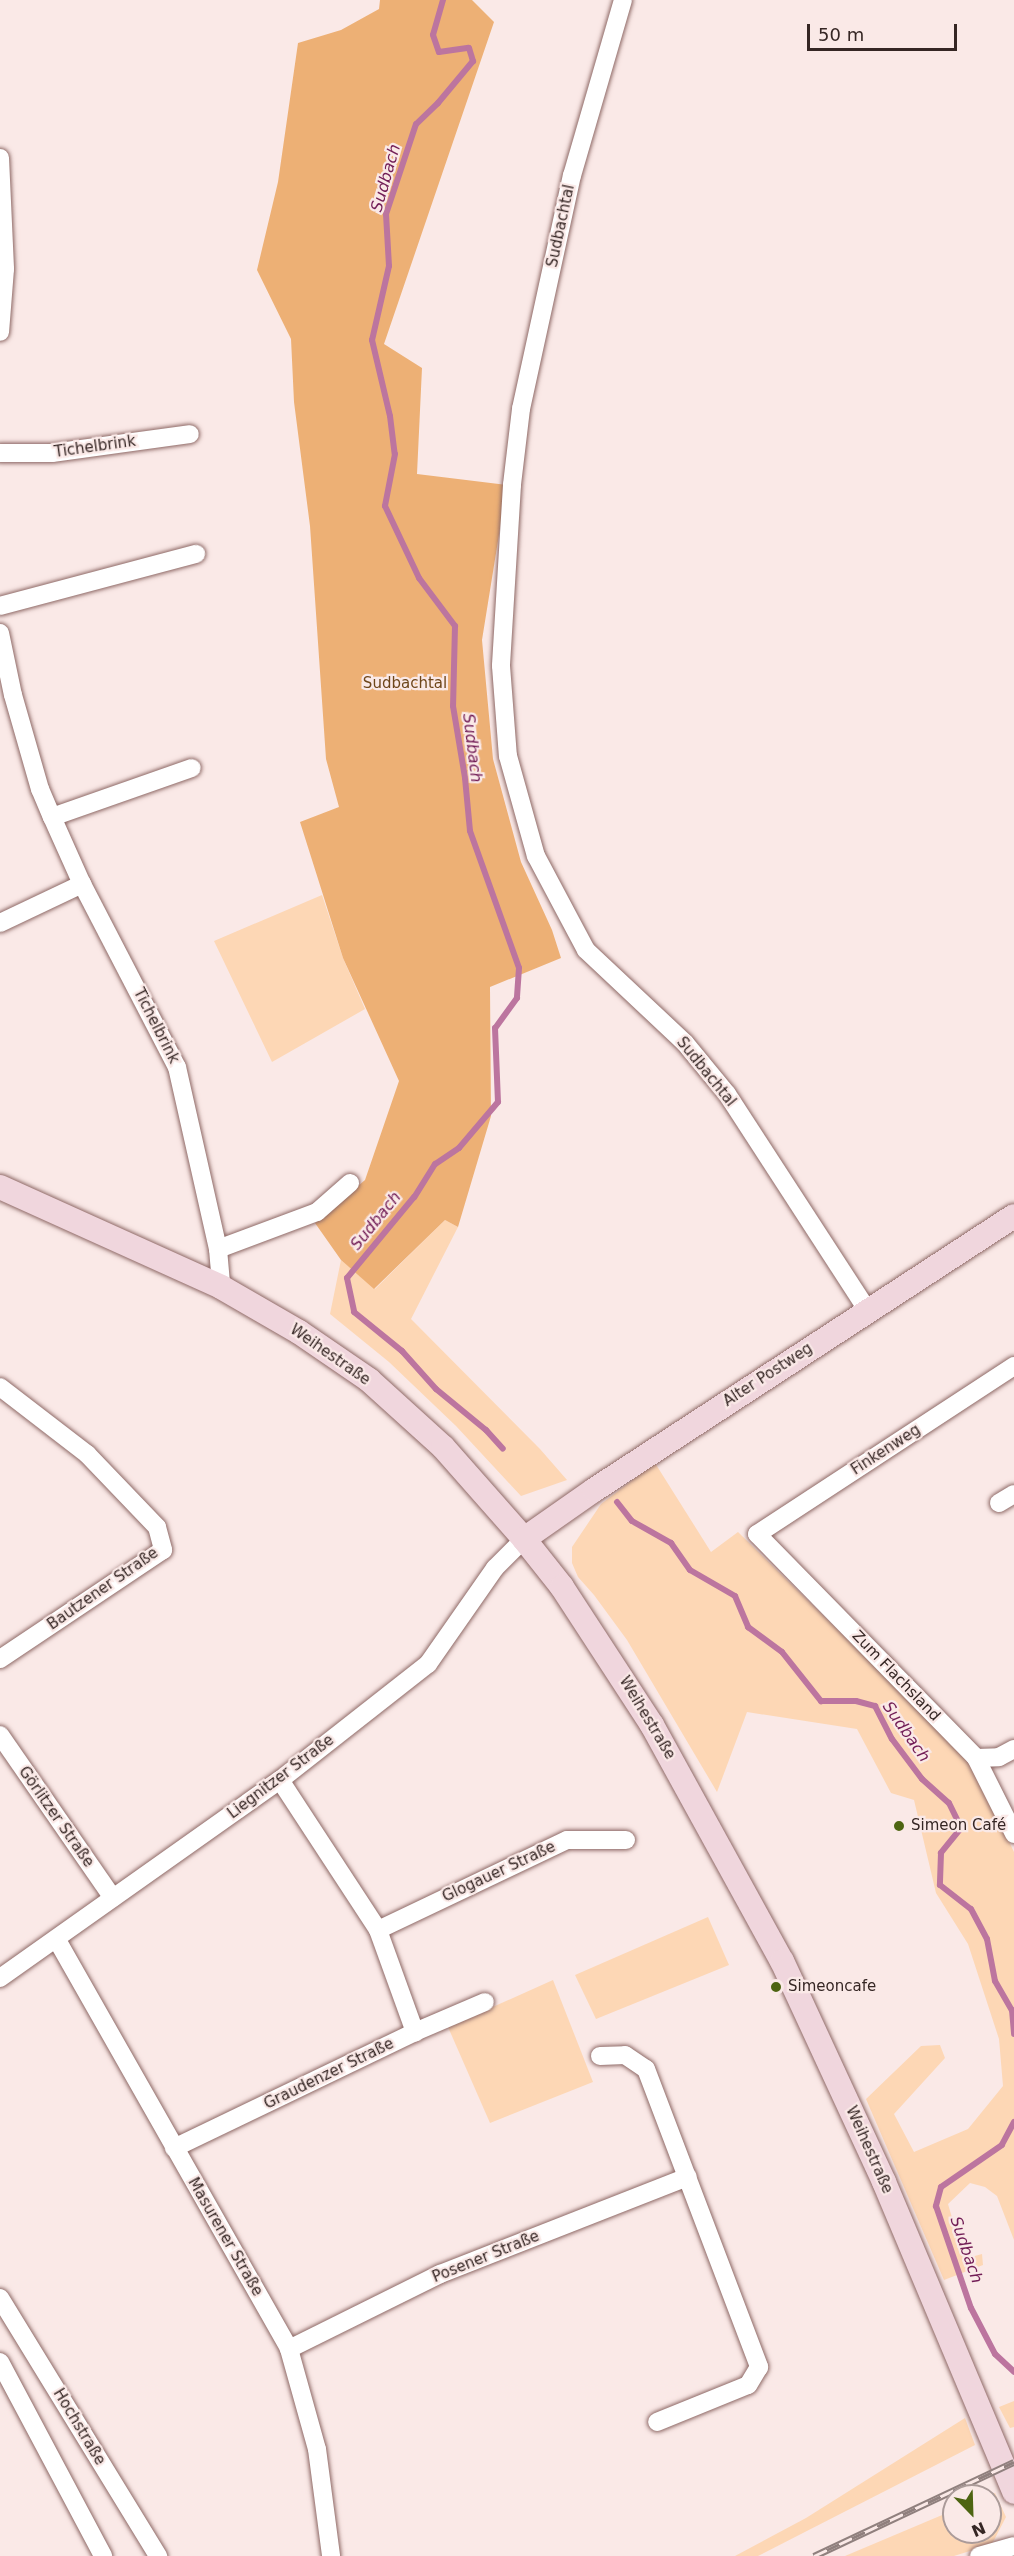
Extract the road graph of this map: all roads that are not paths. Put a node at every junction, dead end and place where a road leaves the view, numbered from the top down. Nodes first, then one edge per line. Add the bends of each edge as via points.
1 (623, 0) edge
2 (0, 158) edge
3 (0, 332) edge
4 (190, 434) dead end
5 (0, 453) edge
6 (196, 554) dead end
7 (0, 606) edge
8 (0, 633) edge
9 (192, 768) dead end
10 (52, 817) junction
11 (82, 884) junction
12 (0, 923) edge
13 (350, 1183) dead end
14 (0, 1186) edge
15 (1014, 1216) edge
16 (218, 1249) junction
17 (220, 1287) junction
18 (867, 1311) junction
19 (1014, 1366) edge
20 (0, 1387) edge
21 (757, 1534) joint
22 (524, 1539) junction
23 (0, 1659) edge
24 (0, 1735) edge
25 (1014, 1749) edge
26 (976, 1758) junction
27 (280, 1780) junction
28 (1014, 1834) edge
29 (626, 1840) dead end
30 (113, 1898) junction
31 (378, 1930) junction
32 (57, 1940) junction
33 (0, 1978) edge
34 (485, 2002) dead end
35 (415, 2032) junction
36 (600, 2056) dead end
37 (174, 2148) junction
38 (688, 2177) junction
39 (0, 2298) edge
40 (289, 2349) junction
41 (0, 2362) edge
42 (657, 2422) dead end
43 (1014, 2492) edge
44 (1014, 2546) edge
45 (103, 2556) edge
46 (158, 2556) edge
47 (332, 2556) edge
48 (979, 2556) edge

1 - 18 street, Sudbachtal via 572,175 521,408 512,485 501,666 508,756 536,856 586,950 685,1043 727,1094
2 - 3 street via 5,269
4 - 5 street, Tichelbrink via 52,453
6 - 7 street
8 - 10 street, Tichelbrink via 13,695
9 - 10 street
10 - 11 street, Tichelbrink
11 - 12 street
11 - 16 street, Tichelbrink via 177,1067
13 - 16 street via 317,1212
14 - 17 main road, Weihestraße
15 - 18 main road, Alter Postweg
16 - 17 street, Tichelbrink
17 - 22 main road, Weihestraße via 299,1332 369,1380 443,1447
18 - 22 main road, Alter Postweg
19 - 21 street, Finkenweg
20 - 23 street, Bautzener Straße via 87,1454 157,1527 163,1550
21 - 26 street, Zum Flachsland
22 - 27 street, Liegnitzer Straße via 495,1568 428,1664
22 - 43 main road, Weihestraße via 591,1629 646,1715 782,1961 884,2182
24 - 30 street, Görlitzer Straße
25 - 26 street via 999,1757
26 - 28 street, Zum Flachsland
27 - 30 street, Liegnitzer Straße
27 - 31 street
29 - 31 street, Glogauer Straße via 567,1840
30 - 32 street, Liegnitzer Straße
31 - 35 street
32 - 33 street, Liegnitzer Straße
32 - 37 street, Masurener Straße
34 - 35 street, Graudenzer Straße
35 - 37 street, Graudenzer Straße
36 - 38 street via 625,2055 646,2069
37 - 40 street, Masurener Straße
38 - 40 street, Posener Straße via 440,2274
38 - 42 street via 759,2367 748,2385
39 - 46 street, Hochstraße
40 - 47 street, Masurener Straße via 317,2450
41 - 45 street
44 - 48 street

